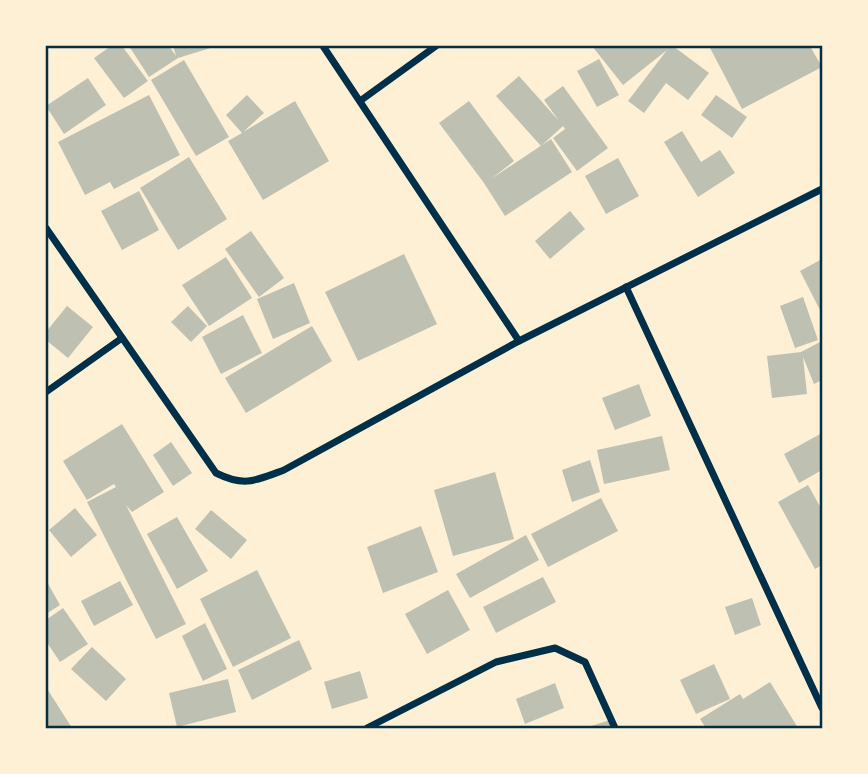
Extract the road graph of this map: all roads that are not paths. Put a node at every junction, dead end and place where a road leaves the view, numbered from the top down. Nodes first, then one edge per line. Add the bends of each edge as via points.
1 (323, 46) edge
2 (436, 46) edge
3 (360, 101) junction
4 (822, 189) edge
5 (46, 228) edge
6 (626, 287) junction
7 (122, 338) junction
8 (519, 341) junction
9 (46, 392) edge
10 (822, 708) edge
11 (367, 729) edge
12 (615, 729) edge

1 - 3 street
2 - 3 street
3 - 8 street
4 - 6 street
5 - 7 street
6 - 8 street
6 - 10 street
7 - 8 street via 216,473 233,482 256,481 284,470
7 - 9 street
11 - 12 street via 496,662 555,648 585,662

